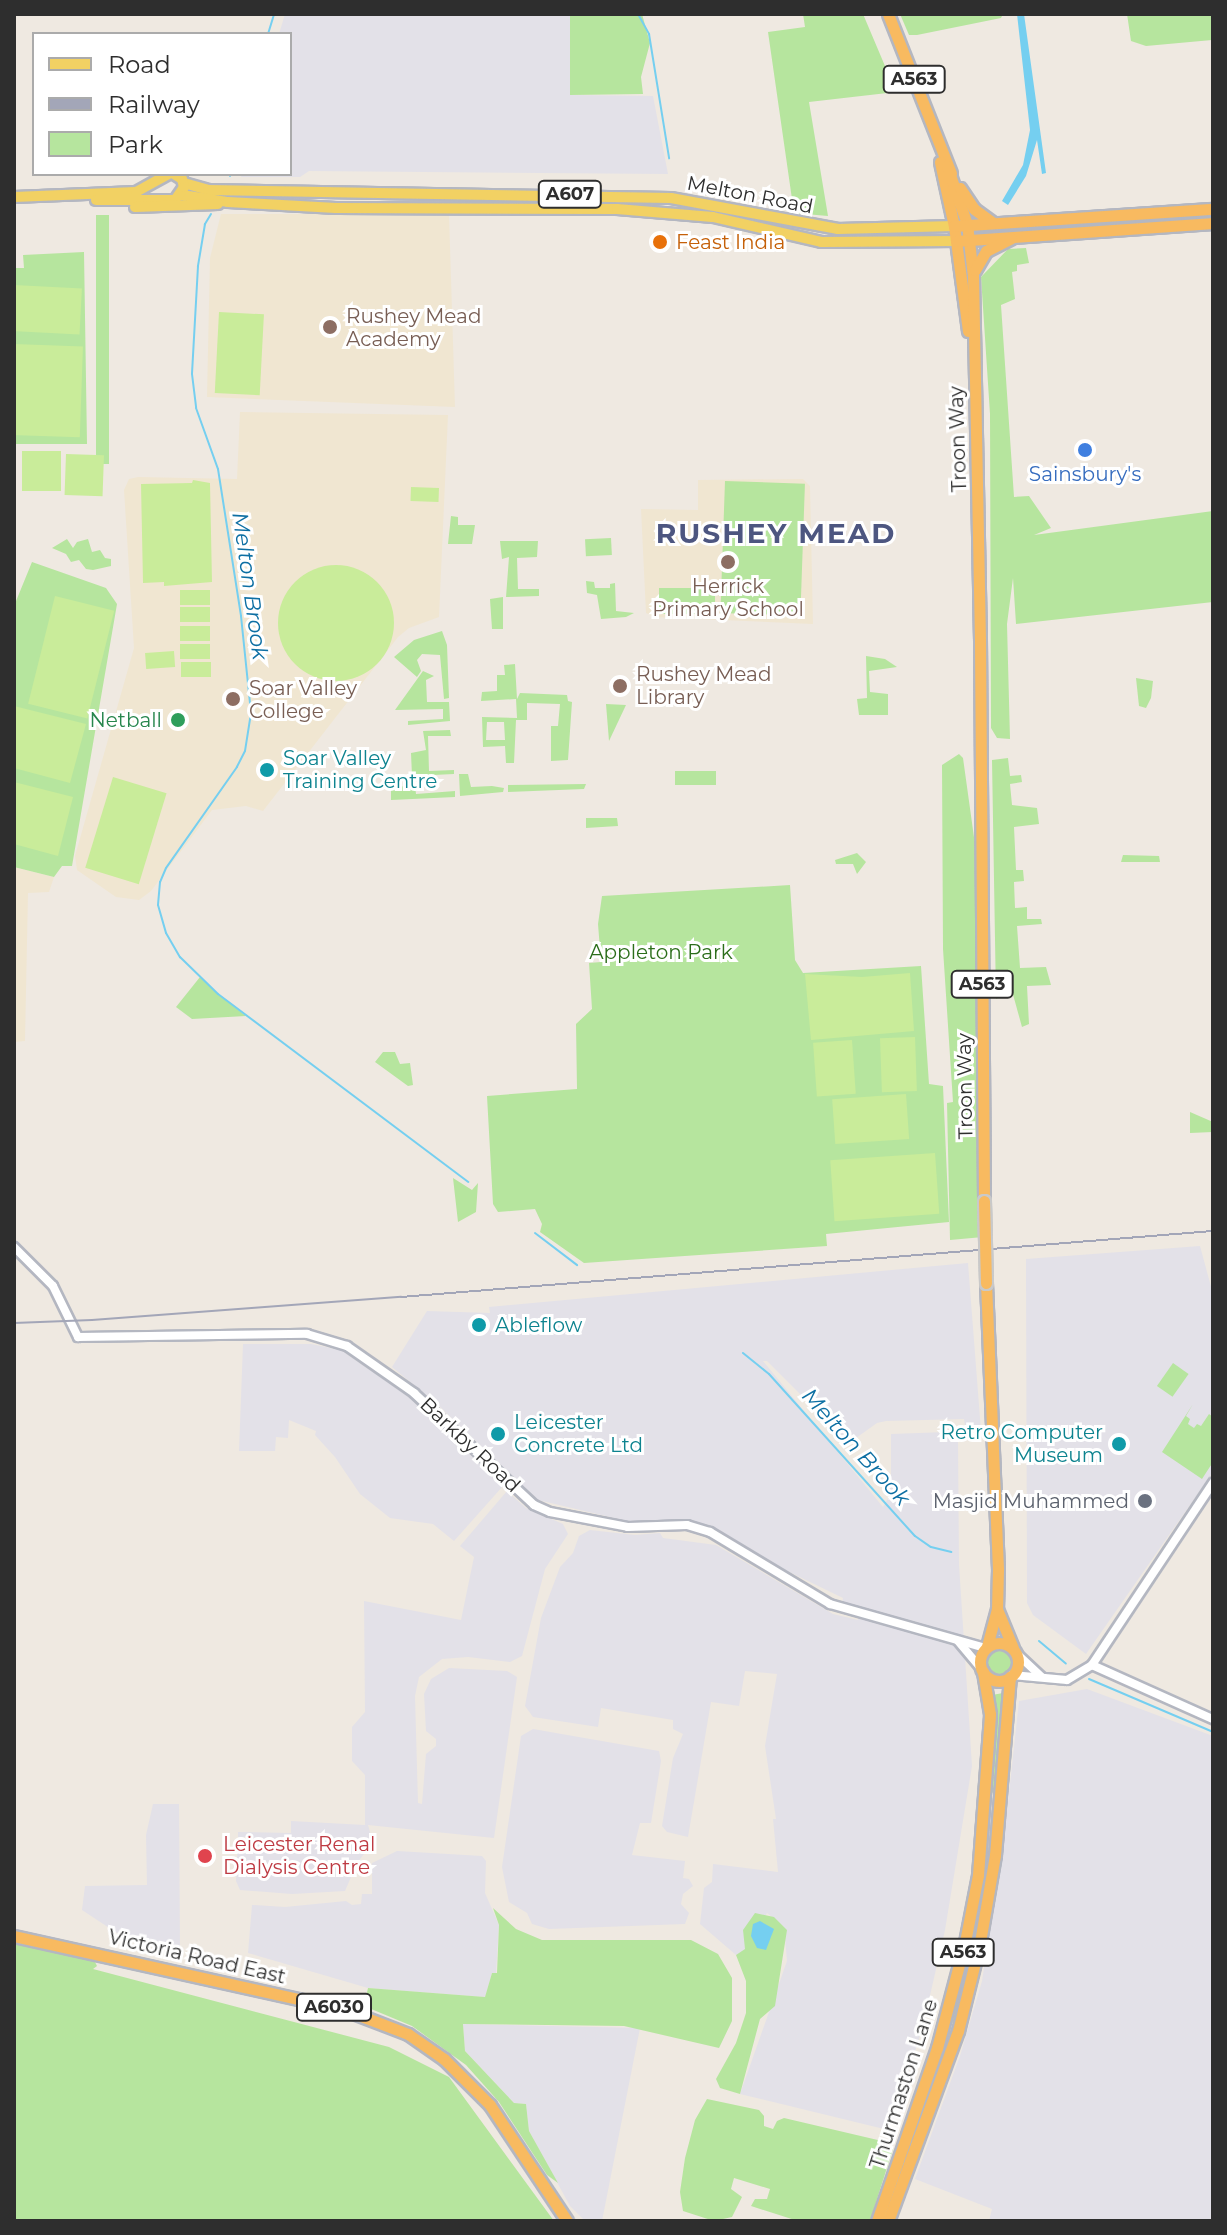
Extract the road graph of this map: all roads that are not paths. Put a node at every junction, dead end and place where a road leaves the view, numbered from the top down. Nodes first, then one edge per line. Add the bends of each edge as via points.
1 (888, 14) edge
2 (937, 145) junction
3 (947, 166) junction
4 (168, 176) edge
5 (173, 176) edge
6 (158, 183) junction
7 (183, 189) junction
8 (338, 191) junction
9 (530, 194) junction
10 (14, 197) edge
11 (71, 198) junction
12 (163, 198) junction
13 (107, 201) junction
14 (228, 202) junction
15 (336, 208) junction
16 (571, 208) junction
17 (1211, 215) edge
18 (992, 222) junction
19 (1159, 222) junction
20 (967, 224) junction
21 (801, 225) junction
22 (954, 226) junction
23 (1015, 236) junction
24 (799, 238) junction
25 (969, 239) junction
26 (956, 241) junction
27 (973, 276) junction
28 (973, 371) junction
29 (14, 1247) edge
30 (1213, 1483) edge
31 (997, 1609) junction
32 (958, 1640) junction
33 (986, 1647) junction
34 (1014, 1651) junction
35 (1092, 1665) junction
36 (982, 1670) junction
37 (1011, 1676) junction
38 (1043, 1677) junction
39 (1213, 1719) edge
40 (14, 1936) edge
41 (567, 2221) edge
42 (877, 2221) edge
43 (888, 2221) edge

1 - 2 highway, A563
2 - 3 highway, A563
2 - 22 highway, A563
3 - 18 highway, A563 via 969,204
3 - 20 highway, A563
4 - 6 main road, A607
5 - 7 main road, A607
6 - 11 main road, A607 via 136,192
6 - 12 main road
7 - 8 main road, Melton Road / A607
7 - 12 main road, A607 via 175,200
7 - 14 main road, Melton Road / A607
8 - 9 main road, Melton Road / A607
8 - 15 main road
9 - 16 main road via 532,202 567,203
9 - 21 main road, Melton Road / A607 via 671,198
10 - 11 main road, A607
11 - 13 main road, A607
12 - 13 main road, A607
13 - 14 main road via 135,207
14 - 15 main road, Melton Road / A607
15 - 16 main road, Melton Road / A607
16 - 24 main road, Melton Road / A607 via 713,217
17 - 19 highway, Melton Road / A607
18 - 19 highway, Melton Road / A607 via 1124,216
18 - 20 highway, Melton Road / A607
19 - 23 highway, Melton Road / A607
20 - 22 highway, Melton Road / A607
20 - 25 highway, A563
21 - 22 main road, Melton Road / A607 via 869,230
21 - 24 main road
22 - 26 highway, A563
23 - 25 highway, Melton Road / A607
23 - 27 highway, Melton Road / A607 via 983,254
24 - 26 main road, Melton Road / A607 via 853,244
25 - 26 highway, Melton Road / A607
25 - 27 highway, Troon Way
26 - 28 highway, Troon Way
27 - 28 highway, Troon Way
28 - 31 highway, Troon Way / A563, bridge via 984,1201
29 - 32 street, Barkby Road via 53,1286 78,1337 307,1334 347,1346 414,1393 509,1484 542,1508 628,1527 699,1528 830,1604
30 - 35 street
31 - 33 highway, Troon Way / A563
31 - 34 highway, Troon Way / A563
32 - 33 street, Barkby Road
32 - 36 street
33 - 34 highway via 1003,1643
33 - 36 highway via 980,1658
34 - 37 highway via 1018,1665
34 - 38 street
35 - 38 street via 1067,1680
35 - 39 street
36 - 37 highway via 998,1681
36 - 42 highway, Thurmaston Lane / A563 via 990,1714 985,1814 968,1929 937,2051
37 - 38 street
37 - 43 highway, Thurmaston Lane / A563 via 995,1855 980,1942 958,2031
40 - 41 highway, Victoria Road East / A6030 via 343,2009 408,2034 444,2059 490,2105

